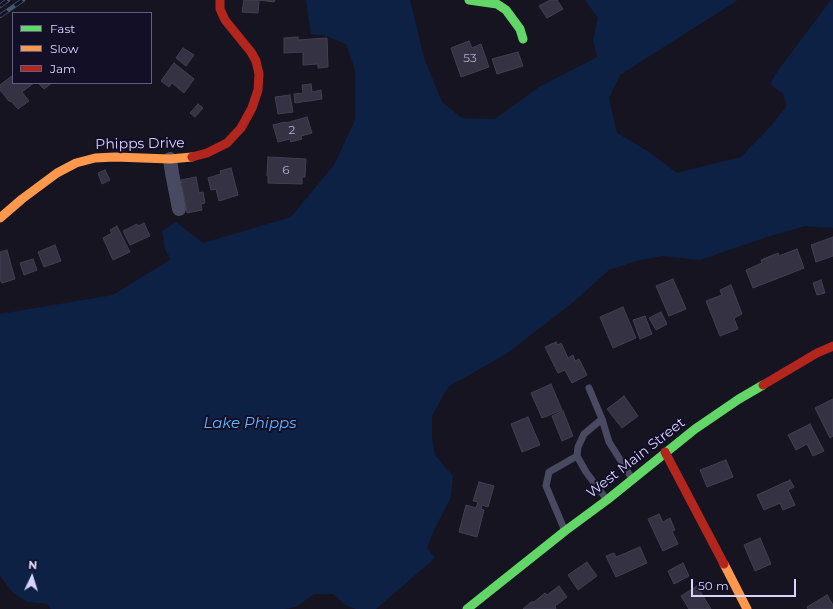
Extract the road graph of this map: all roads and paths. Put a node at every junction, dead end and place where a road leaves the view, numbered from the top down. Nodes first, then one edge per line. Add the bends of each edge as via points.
1 (220, 0) edge
2 (469, 0) edge
3 (523, 39) dead end
4 (170, 159) junction
5 (179, 209) dead end
6 (0, 218) edge
7 (833, 346) edge
8 (589, 388) dead end
9 (602, 419) junction
10 (665, 452) junction
11 (577, 456) junction
12 (632, 479) junction
13 (607, 500) junction
14 (565, 531) junction
15 (475, 607) edge
16 (747, 609) edge

1 - 4 street, Phipps Drive via 220,9 225,20 256,61 259,74 258,90 241,128 227,143 207,153 189,158
2 - 3 street via 497,4 506,10 520,29
4 - 5 street
4 - 6 street, Phipps Drive via 115,157 95,158 76,163 57,173
7 - 10 street, West Main Street via 739,399
8 - 9 lane
9 - 11 lane via 584,434
9 - 12 lane via 609,442
10 - 12 street, West Main Street
10 - 16 street
11 - 13 lane
11 - 14 lane via 549,472 546,486
12 - 13 street, West Main Street
13 - 14 street, West Main Street
14 - 15 street, West Main Street

